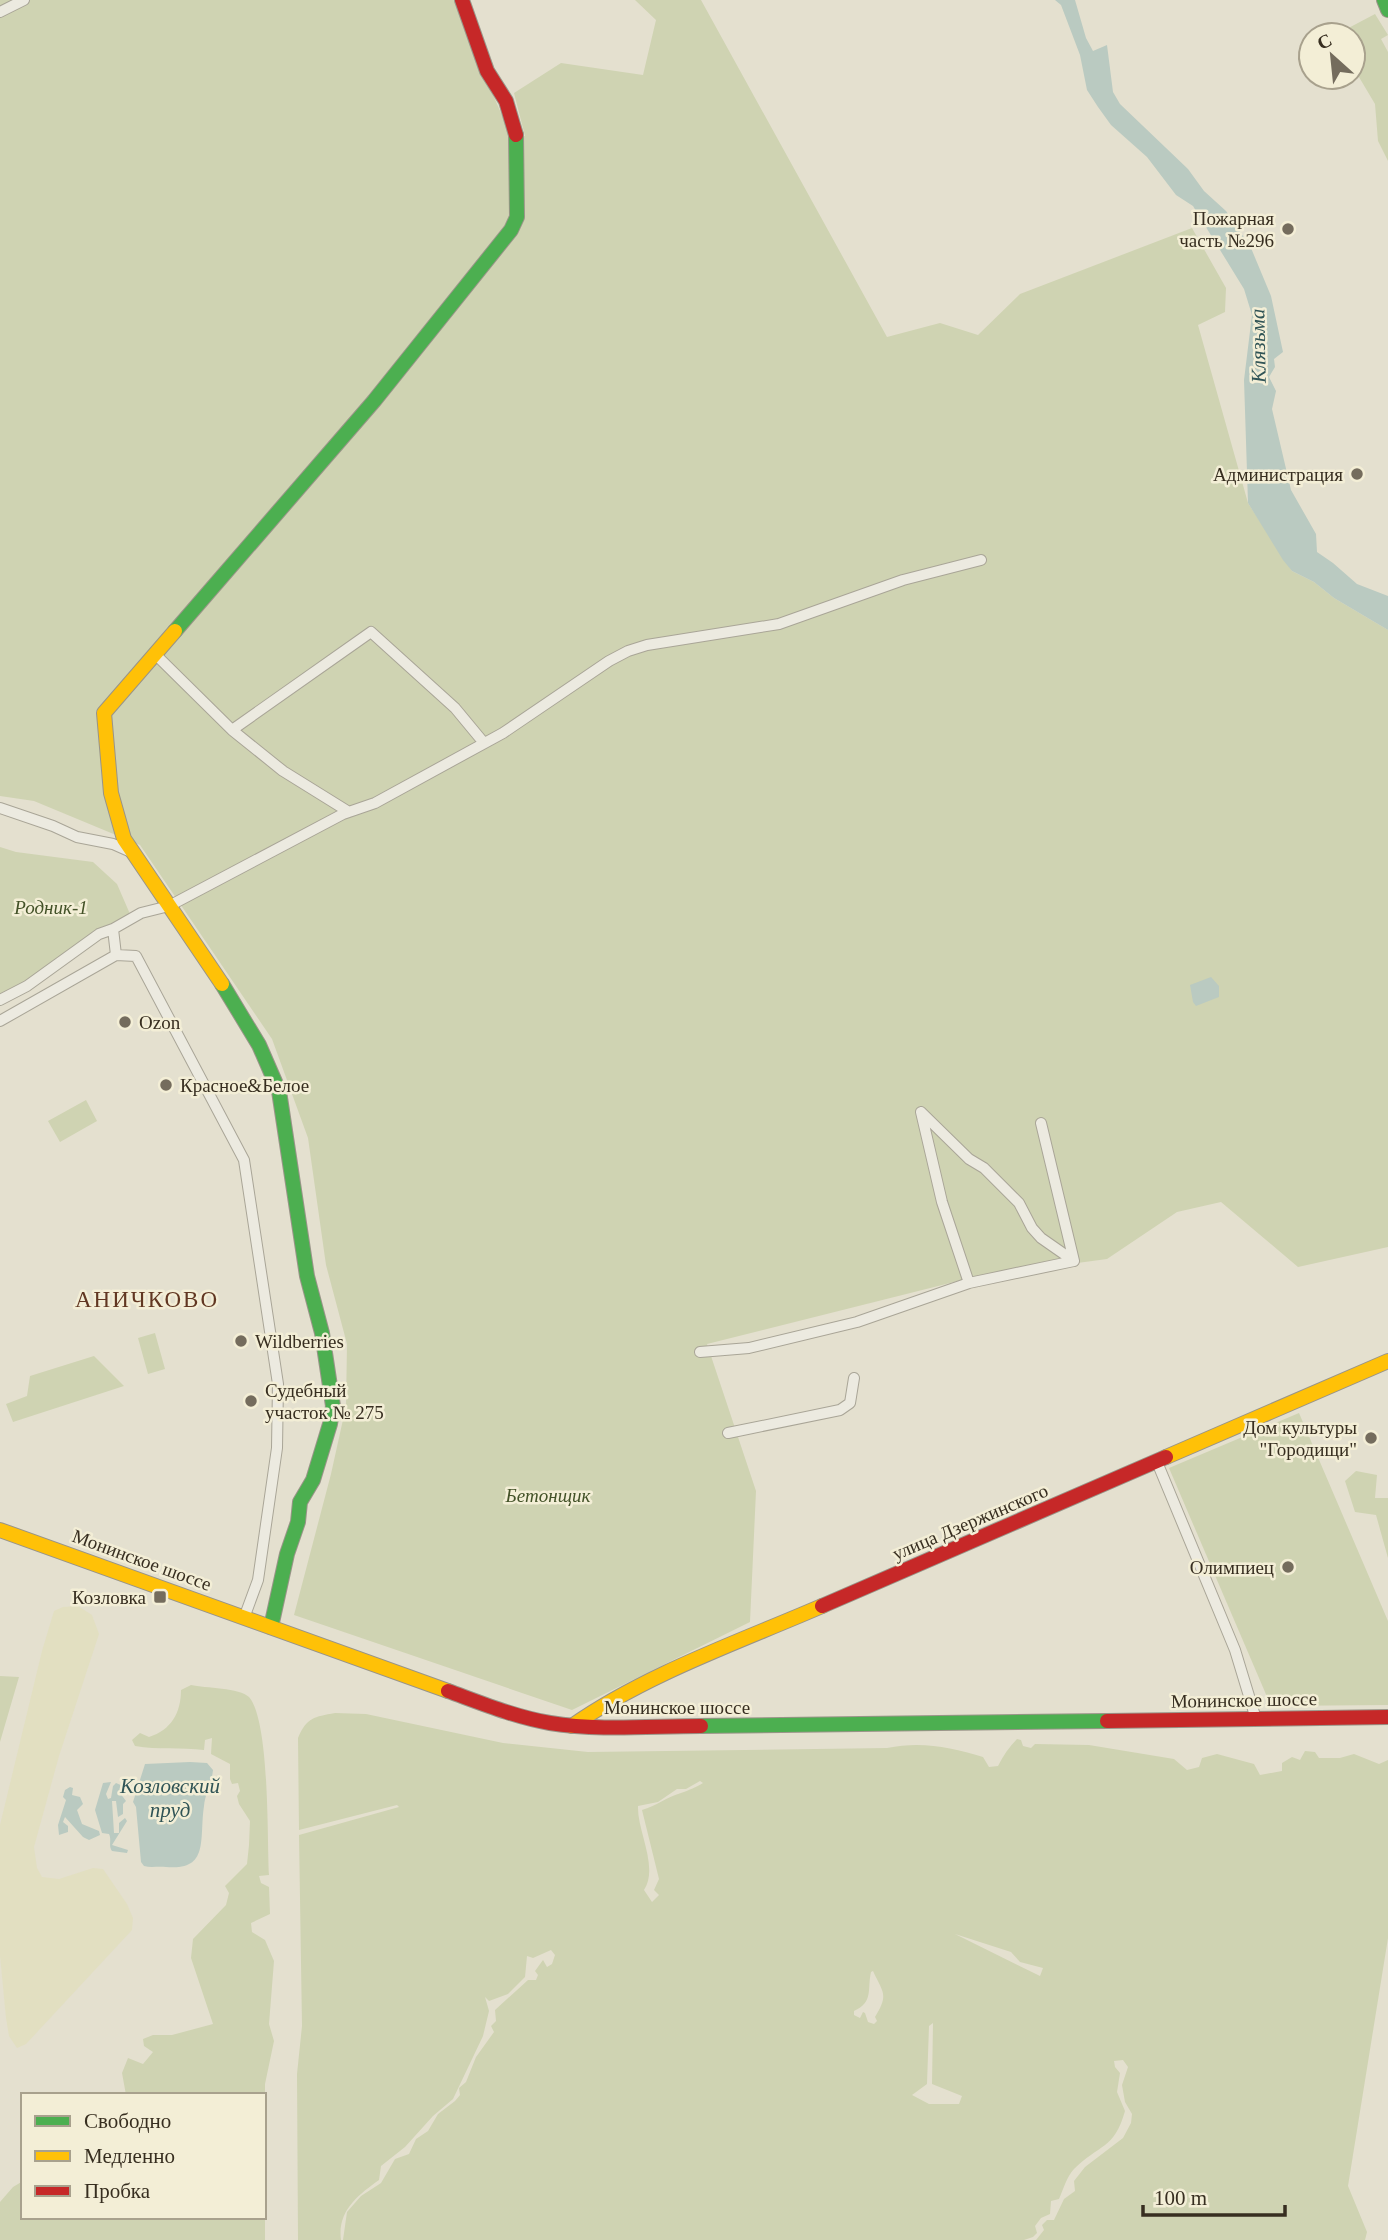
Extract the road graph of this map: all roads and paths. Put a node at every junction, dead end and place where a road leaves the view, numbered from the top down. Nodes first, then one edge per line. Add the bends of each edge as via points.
1 (24, 0) edge
2 (462, 0) edge
3 (1384, 0) edge
4 (1388, 10) edge
5 (0, 12) edge
6 (981, 560) dead end
7 (155, 654) junction
8 (232, 730) junction
9 (484, 743) junction
10 (0, 808) edge
11 (349, 812) junction
12 (131, 852) junction
13 (169, 906) junction
14 (113, 929) junction
15 (116, 955) junction
16 (0, 1000) edge
17 (0, 1021) edge
18 (1041, 1123) dead end
19 (1074, 1261) junction
20 (969, 1283) junction
21 (700, 1352) dead end
22 (1388, 1361) edge
23 (854, 1378) dead end
24 (728, 1433) dead end
25 (1157, 1462) junction
26 (0, 1530) edge
27 (244, 1618) junction
28 (271, 1627) junction
29 (615, 1699) junction
30 (1388, 1717) edge
31 (1256, 1719) junction
32 (572, 1726) junction
33 (607, 1727) junction

1 - 5 street
2 - 7 street via 487,71 506,101 516,130 517,217 511,230 374,401
3 - 4 street
6 - 9 street via 903,580 779,624 628,651
7 - 8 street
7 - 12 street via 104,713 110,789
8 - 9 street via 371,632 455,708
8 - 11 street via 283,771
9 - 11 street via 375,803
10 - 12 street via 77,838
11 - 13 street
12 - 13 street
13 - 14 street via 141,913
13 - 28 street via 259,1045 279,1091 307,1276 322,1333 333,1406 313,1480 300,1502
14 - 15 street
14 - 16 street
15 - 17 street
15 - 27 street via 136,956 244,1160 278,1384 277,1447 260,1568
18 - 19 street
19 - 20 street
19 - 20 street via 1041,1238 1018,1203 921,1112 942,1202
20 - 21 street via 857,1322 749,1348
22 - 25 street, улица Дзержинского
23 - 24 street via 850,1403 840,1410
25 - 29 street, улица Дзержинского
25 - 31 street via 1236,1650
26 - 27 street, Монинское шоссе
27 - 28 street, Монинское шоссе
28 - 32 street, Монинское шоссе via 503,1711
29 - 32 street, улица Дзержинского
29 - 33 street via 602,1712
30 - 31 street, Монинское шоссе
31 - 33 street, Монинское шоссе
32 - 33 street, Монинское шоссе

